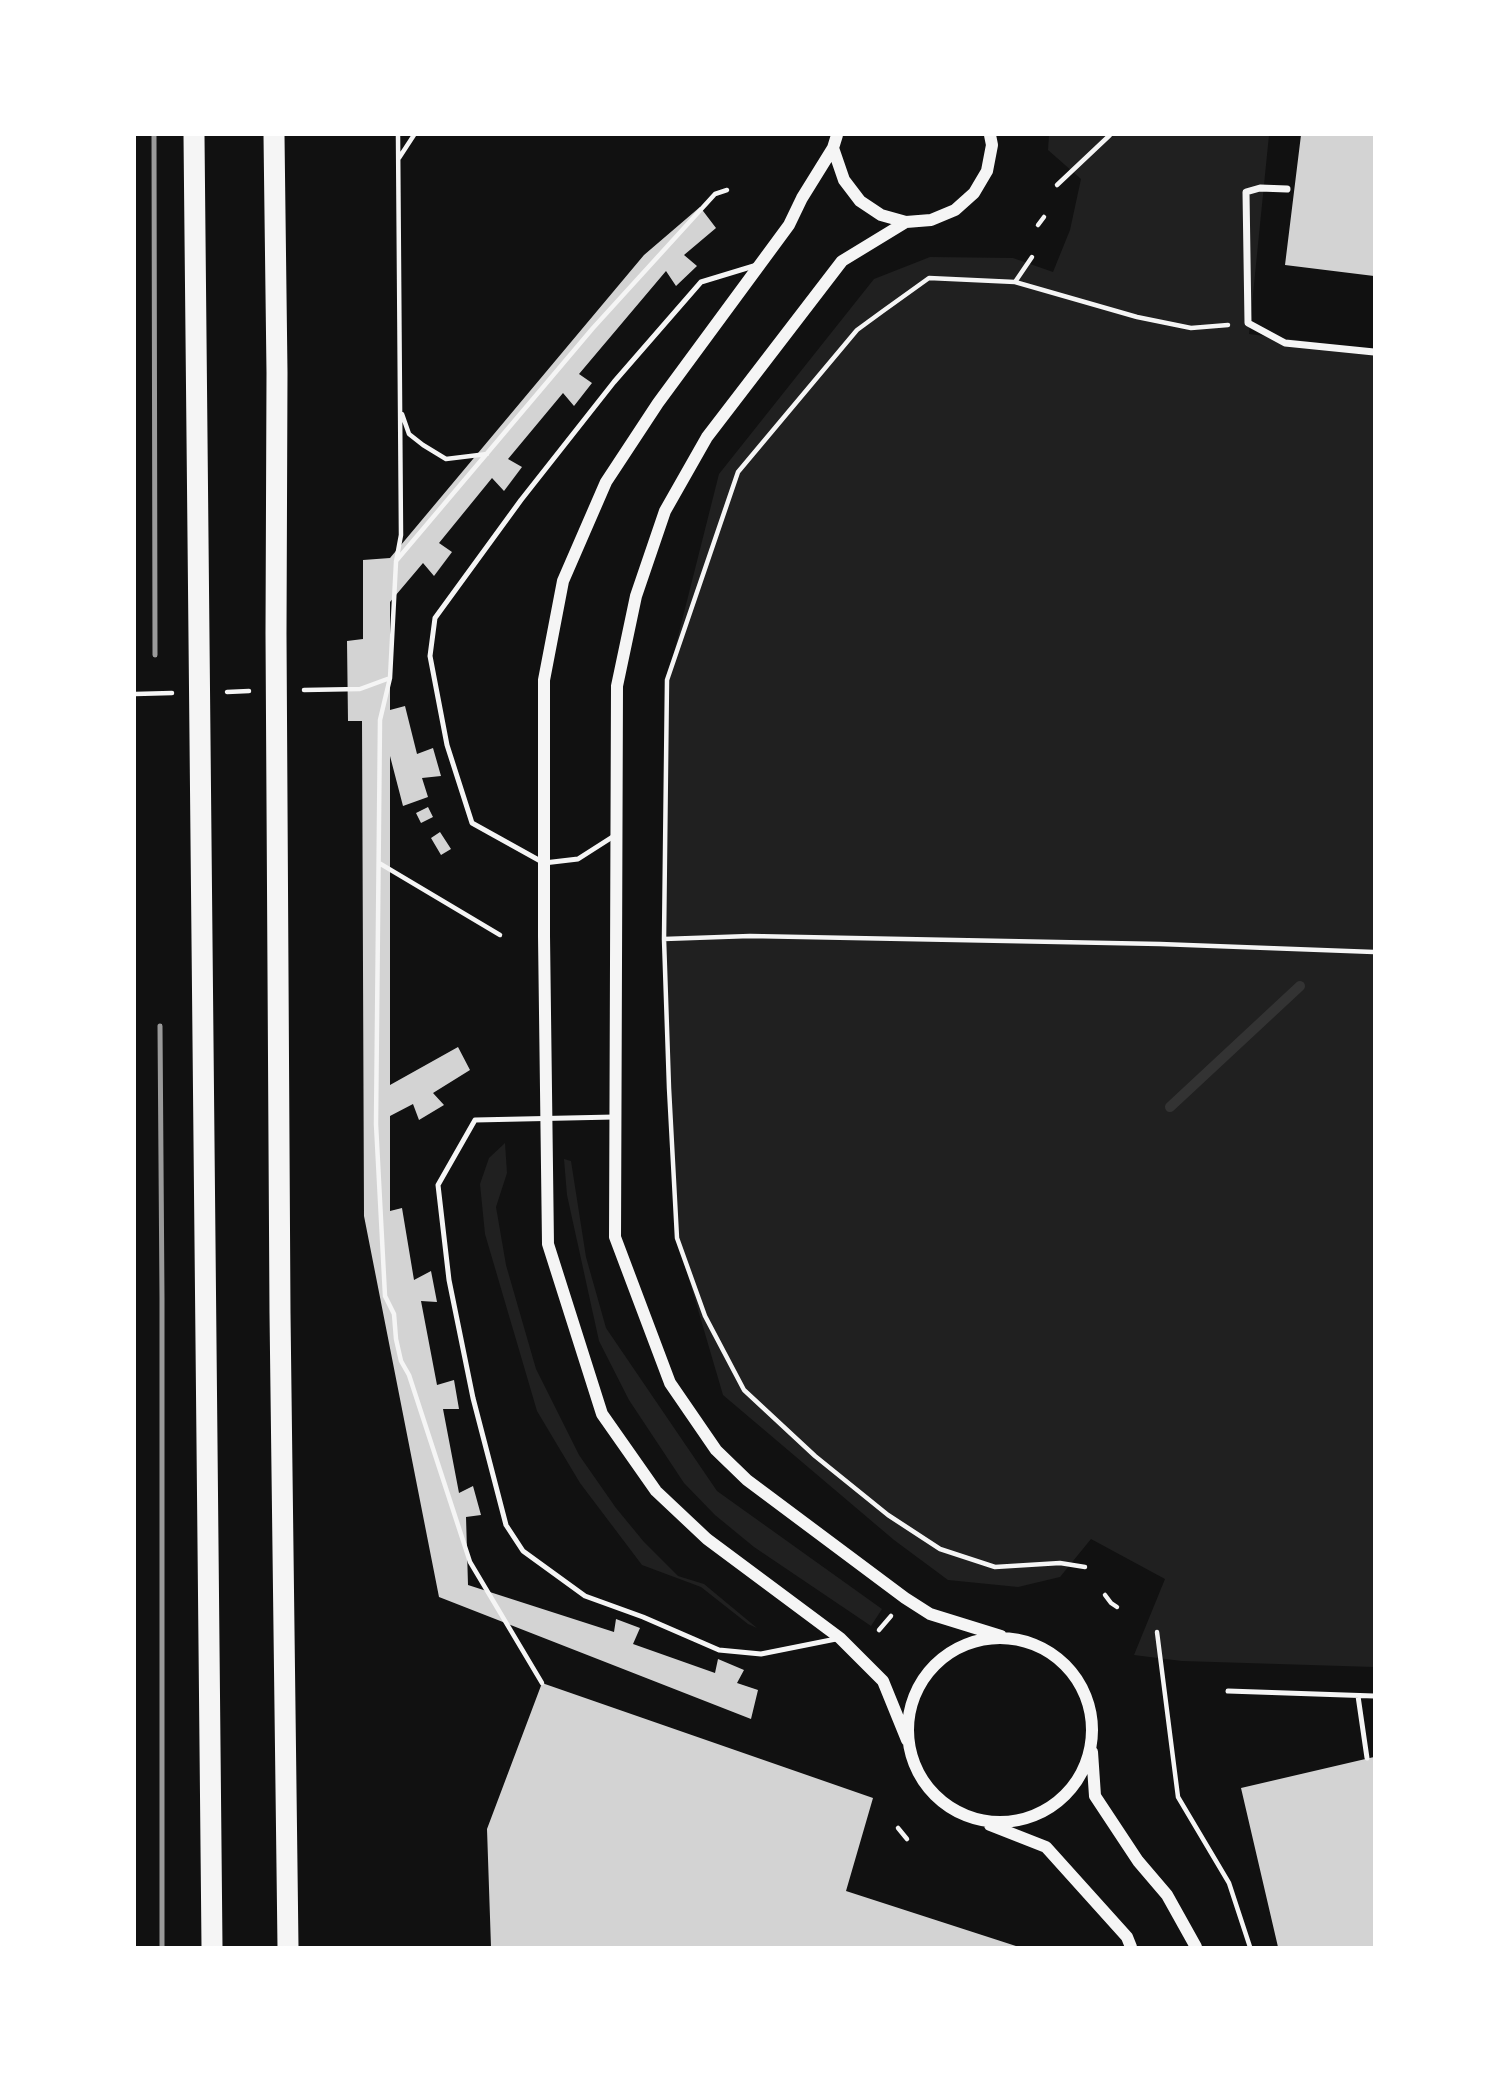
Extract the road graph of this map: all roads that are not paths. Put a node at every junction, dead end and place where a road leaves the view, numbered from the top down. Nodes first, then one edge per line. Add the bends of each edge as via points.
1 (194, 135) edge
2 (274, 135) edge
3 (287, 135) edge
4 (836, 135) edge
5 (990, 135) edge
6 (833, 148) junction
7 (1287, 189) dead end
8 (906, 222) junction
9 (760, 264) junction
10 (1374, 352) edge
11 (277, 373) junction
12 (616, 834) junction
13 (544, 863) junction
14 (614, 1116) junction
15 (546, 1117) junction
16 (1001, 1636) junction
17 (840, 1638) junction
18 (1228, 1691) dead end
19 (1358, 1696) junction
20 (1374, 1696) edge
21 (907, 1740) junction
22 (1092, 1744) junction
23 (1367, 1758) dead end
24 (980, 1821) junction
25 (212, 1947) edge
26 (288, 1947) edge
27 (1131, 1947) edge
28 (1196, 1947) edge

1 - 25 highway
2 - 11 highway
3 - 11 highway
4 - 6 street
5 - 8 street via 987,171 974,193 955,210 931,220
6 - 8 street via 844,180 860,201 881,215
6 - 9 street via 789,225
7 - 10 street via 1246,192 1248,323 1285,343
8 - 12 street via 842,261 706,437 666,511 636,596 617,686
9 - 13 street via 606,482 563,581 544,680
9 - 13 lane via 701,282 614,382 435,618 430,656 447,745 471,823
11 - 26 highway
12 - 13 lane via 579,859
12 - 14 street
13 - 15 street
14 - 15 lane
14 - 16 street via 615,1237 670,1383 716,1450 747,1480 921,1609
15 - 17 street via 548,1244 603,1414 656,1490 707,1539
15 - 17 lane via 475,1120 438,1185 449,1280 472,1398 506,1525 523,1551 585,1596 719,1650 761,1654
16 - 21 street via 970,1642 942,1657 920,1681 909,1710
16 - 22 street via 1032,1642 1060,1658 1080,1682 1091,1712
17 - 21 street via 883,1681
18 - 19 lane
19 - 20 lane
19 - 23 lane
21 - 24 street via 915,1767 930,1792 953,1810
22 - 24 street via 1082,1774 1061,1799 1037,1815 1009,1822
22 - 28 street via 1095,1796 1167,1895
24 - 27 street via 1046,1847

